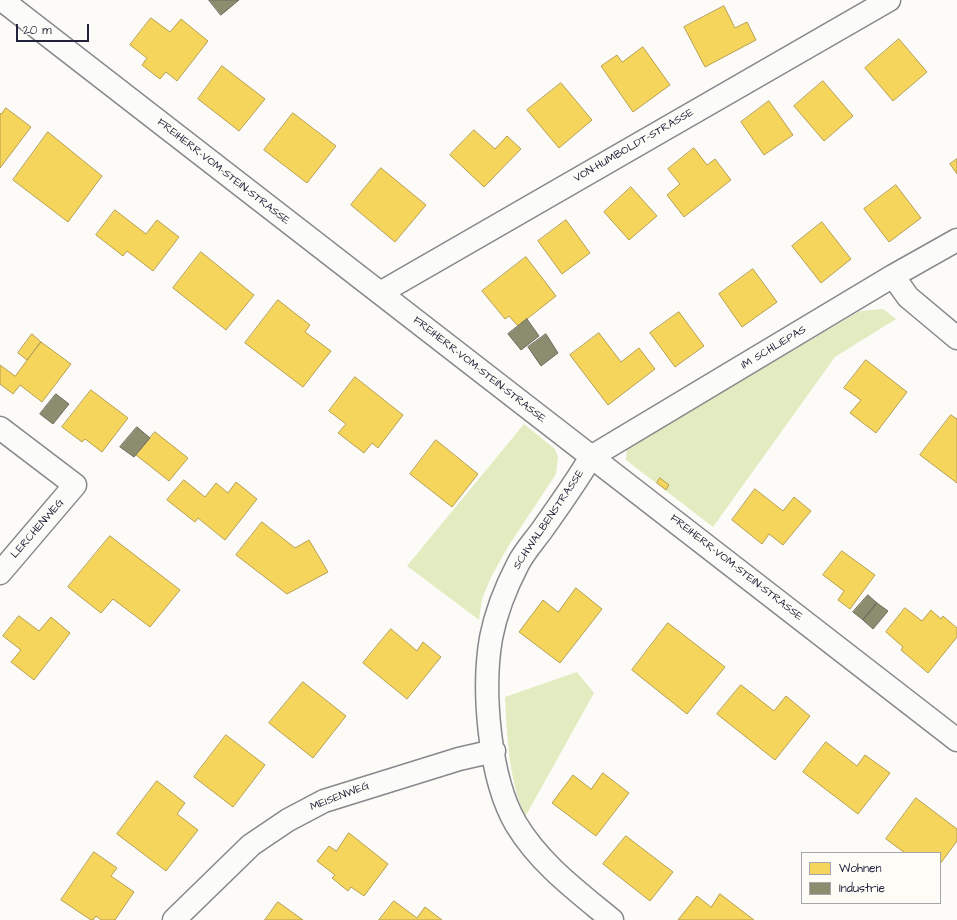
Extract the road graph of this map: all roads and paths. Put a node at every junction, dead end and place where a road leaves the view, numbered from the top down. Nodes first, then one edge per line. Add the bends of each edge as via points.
1 (889, 0) edge
2 (9, 4) edge
3 (957, 240) edge
4 (893, 276) junction
5 (380, 294) junction
6 (957, 338) edge
7 (0, 428) edge
8 (591, 457) junction
9 (0, 573) edge
10 (957, 740) edge
11 (494, 751) junction
12 (174, 920) edge
13 (612, 920) edge

1 - 5 street, VON-HUMBOLDT-STRASSE
2 - 5 street, FREIHERR-VOM-STEIN-STRASSE
3 - 4 street, IM SCHLIEPAS
4 - 6 street via 908,297
4 - 8 street, IM SCHLIEPAS
5 - 8 street, FREIHERR-VOM-STEIN-STRASSE
7 - 9 street, LERCHENWEG via 75,485
8 - 10 street, FREIHERR-VOM-STEIN-STRASSE
8 - 11 street, SCHWALBENSTRASSE via 519,563 499,606 491,639 488,680 489,722
11 - 12 street, MEISENWEG via 460,758 324,801 288,820 251,845
11 - 13 street, SCHWALBENSTRASSE via 497,777 516,824 543,860 564,881

